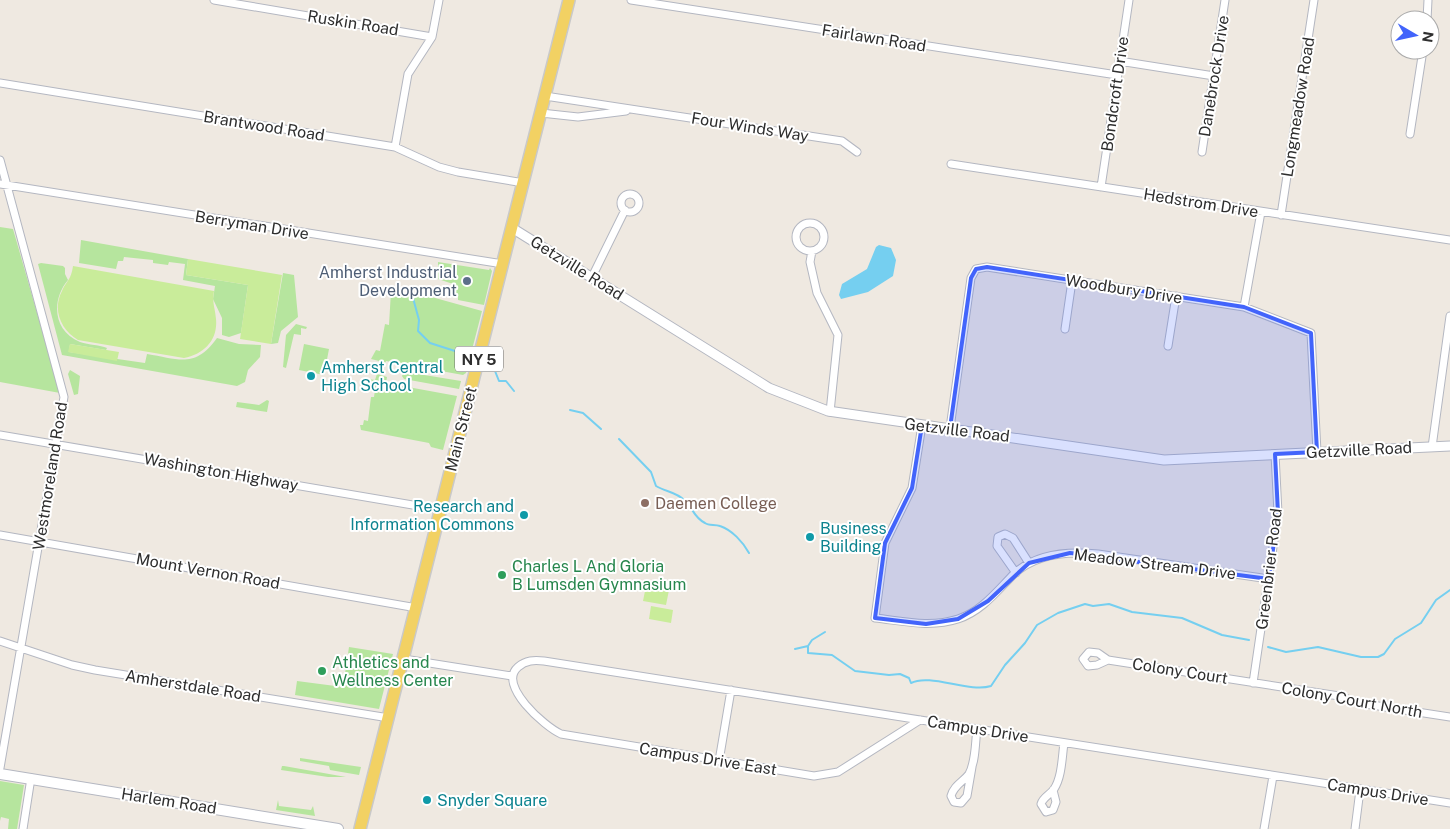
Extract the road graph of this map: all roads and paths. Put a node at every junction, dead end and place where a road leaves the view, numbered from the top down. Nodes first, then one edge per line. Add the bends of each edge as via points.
1 (214, 0) edge
2 (439, 0) edge
3 (569, 0) edge
4 (631, 0) edge
5 (1128, 0) edge
6 (1225, 0) edge
7 (1314, 0) edge
8 (432, 37) junction
9 (1421, 60) edge
10 (1119, 61) junction
11 (1117, 75) junction
12 (1214, 76) junction
13 (0, 83) edge
14 (545, 96) junction
15 (639, 110) junction
16 (541, 113) junction
17 (1410, 134) dead end
18 (395, 147) junction
19 (857, 152) dead end
20 (1202, 152) dead end
21 (0, 160) edge
22 (952, 164) dead end
23 (524, 183) junction
24 (4, 184) edge
25 (1101, 187) junction
26 (625, 210) dead end
27 (1261, 212) junction
28 (1281, 215) junction
29 (512, 228) junction
30 (1450, 240) edge
31 (812, 251) junction
32 (503, 264) junction
33 (592, 277) junction
34 (1072, 281) junction
35 (1176, 296) junction
36 (1244, 307) junction
37 (1450, 316) edge
38 (1065, 329) dead end
39 (1168, 346) dead end
40 (830, 412) junction
41 (922, 425) junction
42 (950, 428) junction
43 (0, 435) edge
44 (56, 444) junction
45 (1450, 446) edge
46 (1432, 447) junction
47 (1317, 452) junction
48 (1275, 454) junction
49 (442, 510) junction
50 (0, 535) edge
51 (40, 542) junction
52 (1029, 563) junction
53 (1016, 573) junction
54 (1268, 579) junction
55 (417, 608) junction
56 (0, 641) edge
57 (22, 649) junction
58 (404, 659) junction
59 (1108, 660) dead end
60 (512, 676) junction
61 (1253, 683) junction
62 (731, 690) junction
63 (1450, 717) edge
64 (388, 718) junction
65 (920, 720) junction
66 (978, 729) junction
67 (1064, 742) junction
68 (719, 761) junction
69 (972, 767) junction
70 (0, 768) edge
71 (0, 774) edge
72 (1273, 776) junction
73 (32, 778) junction
74 (1053, 790) dead end
75 (1360, 790) junction
76 (1450, 803) edge
77 (1266, 819) junction
78 (23, 829) edge
79 (338, 829) edge
80 (360, 829) edge
81 (1264, 829) edge
82 (1271, 829) edge
83 (1355, 829) edge

1 - 8 street, Ruskin Road
2 - 8 street
3 - 14 main road, Main Street / NY 5
4 - 11 street, Fairlawn Road
5 - 10 street, Bondcroft Drive
6 - 12 street, Danebrock Drive
7 - 28 street, Longmeadow Road
8 - 18 street via 408,74
9 - 17 street
10 - 11 street, Bondcroft Drive
10 - 12 street
11 - 25 street, Bondcroft Drive
12 - 20 street, Danebrock Drive
13 - 18 street, Brantwood Road
14 - 15 street, Four Winds Way
14 - 16 main road, Main Street / NY 5
15 - 16 street, Four Winds Way via 578,117
15 - 19 street, Four Winds Way via 842,141
16 - 23 main road, Main Street / NY 5
18 - 23 street, Brantwood Road via 439,167
21 - 24 street, Westmoreland Road
22 - 25 street, Hedstrom Drive
23 - 29 main road, Main Street / NY 5
24 - 32 street, Berryman Drive
24 - 44 street, Westmoreland Road via 64,397
25 - 27 street, Hedstrom Drive
26 - 33 street
27 - 28 street, Hedstrom Drive
27 - 36 street
28 - 30 street, Hedstrom Drive
29 - 32 main road, Main Street / NY 5
29 - 33 street, Getzville Road
31 - 31 street via 823,243 823,233 818,226 809,223 801,226 796,238 803,249
31 - 40 street via 810,262 817,293 838,335
32 - 49 main road, Main Street / NY 5
33 - 40 street, Getzville Road via 769,388
34 - 35 street, Woodbury Drive
34 - 38 street
34 - 42 street, Woodbury Drive via 987,267 973,272
35 - 36 street, Woodbury Drive
35 - 39 street
36 - 47 street, Woodbury Drive via 1311,333
37 - 46 street
40 - 41 street, Getzville Road
41 - 42 street, Getzville Road
41 - 53 street, Meadow Stream Drive via 912,488 885,543 875,618 926,624 958,619 988,601
42 - 48 street, Getzville Road via 1164,460
43 - 44 street, Washington Highway
44 - 49 street, Washington Highway
44 - 51 street, Westmoreland Road
45 - 46 street, Getzville Road
46 - 47 street, Getzville Road
47 - 48 street, Getzville Road
48 - 54 street, Greenbrier Road via 1278,513
49 - 55 main road, Main Street / NY 5
50 - 51 street, Mount Vernon Road
51 - 55 street, Mount Vernon Road
51 - 57 street, Westmoreland Road
52 - 53 street, Meadow Stream Drive
52 - 53 street via 1013,538 1005,534 998,538 997,546
52 - 54 street, Meadow Stream Drive via 1059,554 1083,552
54 - 61 street, Greenbrier Road
55 - 58 main road, Main Street / NY 5
56 - 57 street, Amherstdale Road
57 - 64 street, Amherstdale Road via 95,670
57 - 70 street, Westmoreland Road
58 - 60 street
58 - 64 main road, Main Street / NY 5
59 - 61 street, Colony Court
60 - 62 street, Campus Drive via 525,662 537,660
60 - 68 street, Campus Drive East via 512,684 522,700 549,728 561,734
61 - 63 street, Colony Court North
62 - 65 street, Campus Drive
62 - 68 street
64 - 80 main road, Main Street / NY 5
65 - 66 street, Campus Drive
65 - 68 street, Campus Drive East via 830,775 808,775
66 - 67 street, Campus Drive
66 - 69 street
67 - 72 street, Campus Drive
67 - 74 street
69 - 69 street via 952,792 954,802 964,802
71 - 73 main road, Harlem Road
72 - 75 street, Campus Drive
72 - 77 street
73 - 78 street
73 - 79 main road, Harlem Road
75 - 76 street, Campus Drive
75 - 83 street
77 - 81 street
77 - 82 street

